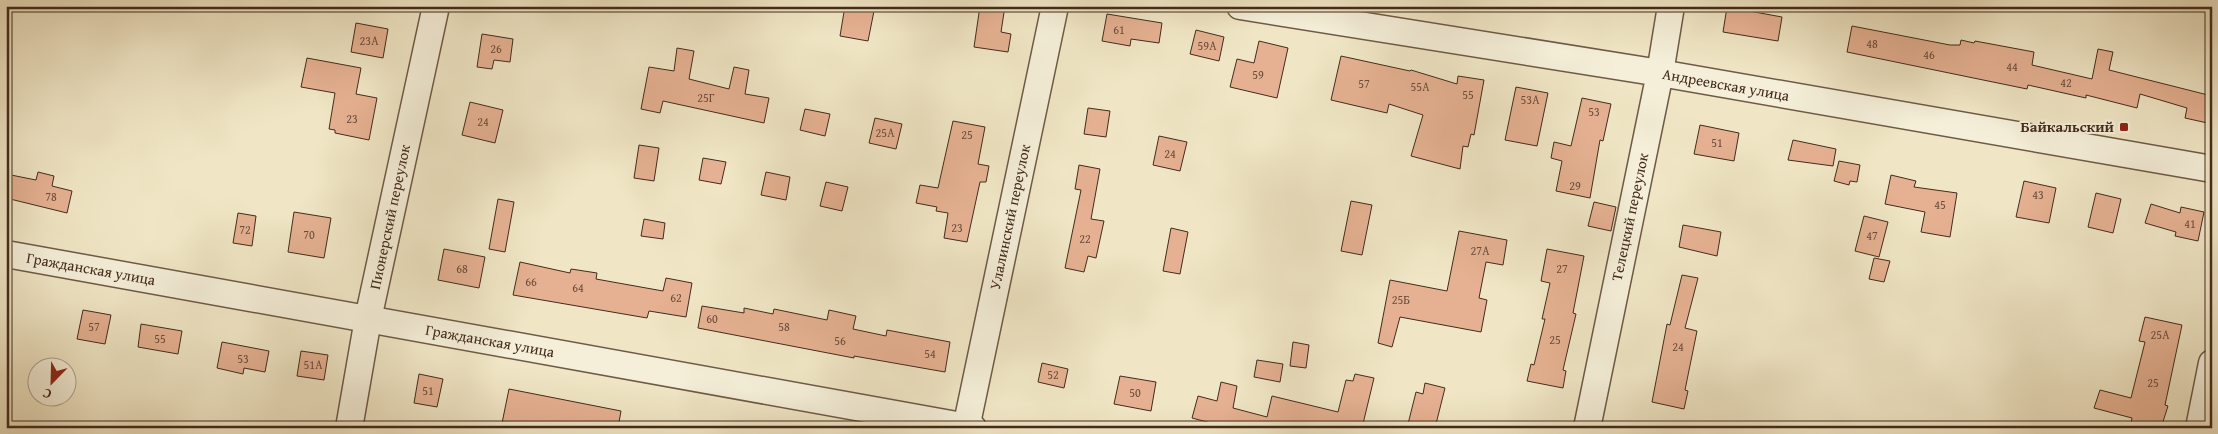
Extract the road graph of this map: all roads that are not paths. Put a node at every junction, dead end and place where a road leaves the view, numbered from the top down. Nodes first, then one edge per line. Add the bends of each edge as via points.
1 (436, 6) edge
2 (1054, 6) edge
3 (1240, 6) edge
4 (1671, 6) edge
5 (1660, 73) junction
6 (2212, 169) edge
7 (6, 254) edge
8 (368, 319) junction
9 (2212, 363) edge
10 (969, 427) edge
11 (349, 428) edge
12 (1587, 428) edge
13 (2200, 428) edge

1 - 8 street, Пионерский переулок
2 - 10 street, Улалинский переулок
3 - 5 street, Андреевская улица
4 - 5 street, Телецкий переулок
5 - 6 street, Андреевская улица
5 - 12 street, Телецкий переулок
7 - 8 street, Гражданская улица
8 - 10 street, Гражданская улица
8 - 11 street, Пионерский переулок
9 - 13 street

